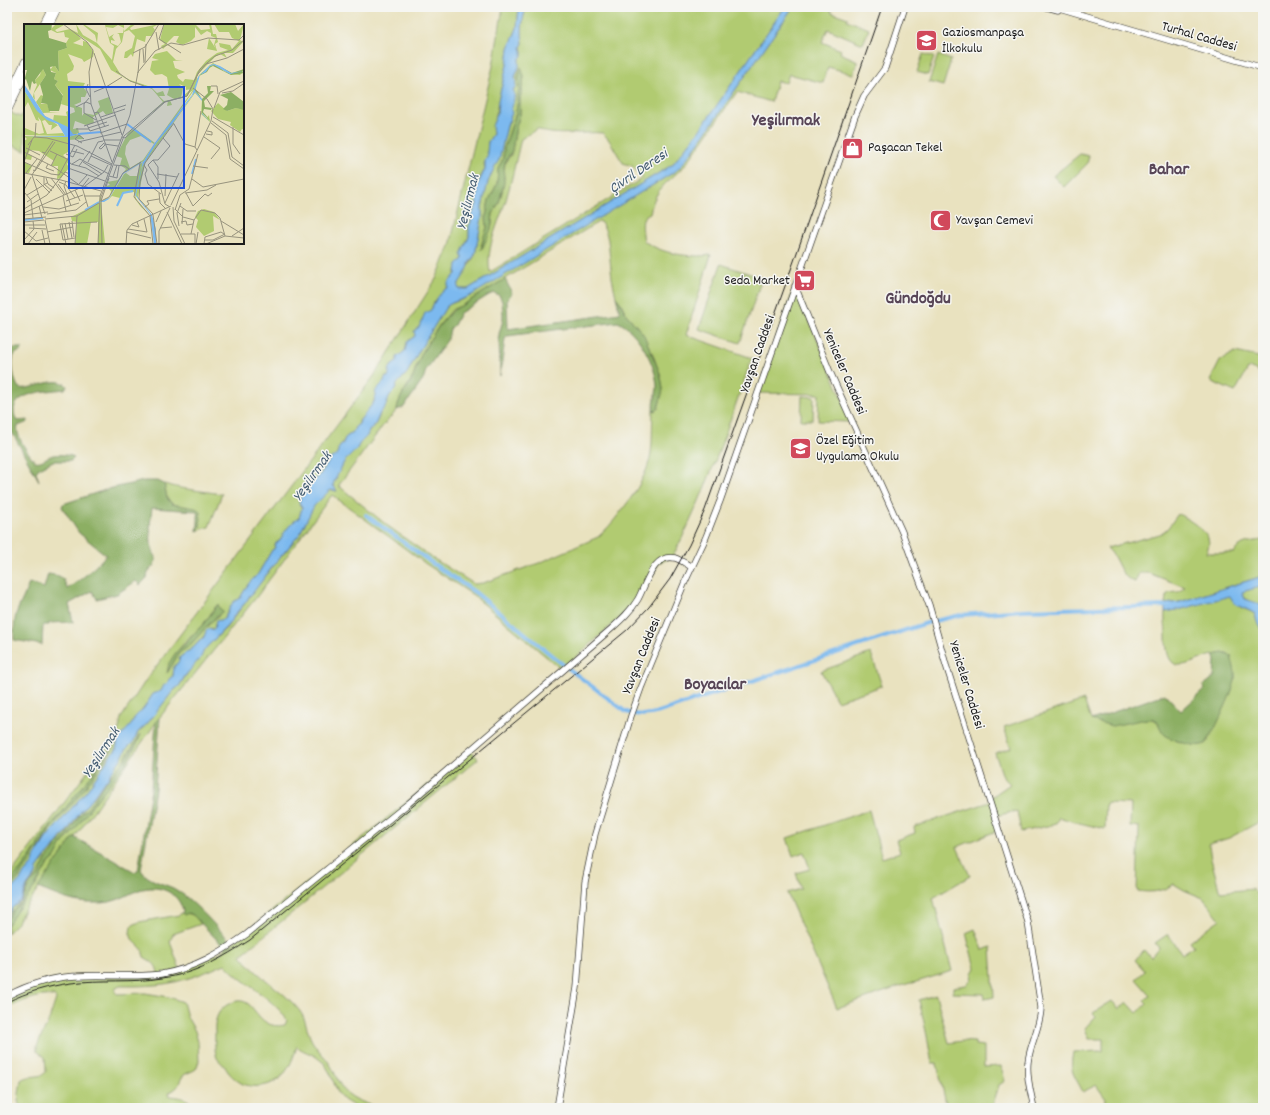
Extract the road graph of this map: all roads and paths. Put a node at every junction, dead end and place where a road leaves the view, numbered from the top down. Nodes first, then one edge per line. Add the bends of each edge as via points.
1 (52, 7) edge
2 (58, 7) edge
3 (905, 7) edge
4 (1047, 7) edge
5 (1056, 7) edge
6 (1082, 15) junction
7 (44, 24) edge
8 (50, 24) edge
9 (24, 64) edge
10 (1263, 68) edge
11 (24, 76) edge
12 (7, 100) edge
13 (7, 112) edge
14 (795, 286) junction
15 (692, 567) junction
16 (7, 996) edge
17 (557, 1108) edge
18 (1034, 1108) edge

1 - 7 highway
2 - 8 highway
3 - 14 street, Yavşan Caddesi via 885,68 860,102 854,116
4 - 6 street, Turhal Caddesi
5 - 6 street, Turhal Caddesi
6 - 10 street, Turhal Caddesi
9 - 12 highway
11 - 13 highway
14 - 15 street, Yavşan Caddesi via 720,501
14 - 18 street, Yeniceler Caddesi via 830,372 902,532 933,618 1030,929 1040,1007 1040,1018 1028,1062 1028,1078
15 - 16 street via 675,558 660,562 638,599 611,629 409,803 220,953 190,967 174,971 137,976 66,977 36,984
15 - 17 street, Yavşan Caddesi via 632,714 591,850 584,888 577,988

